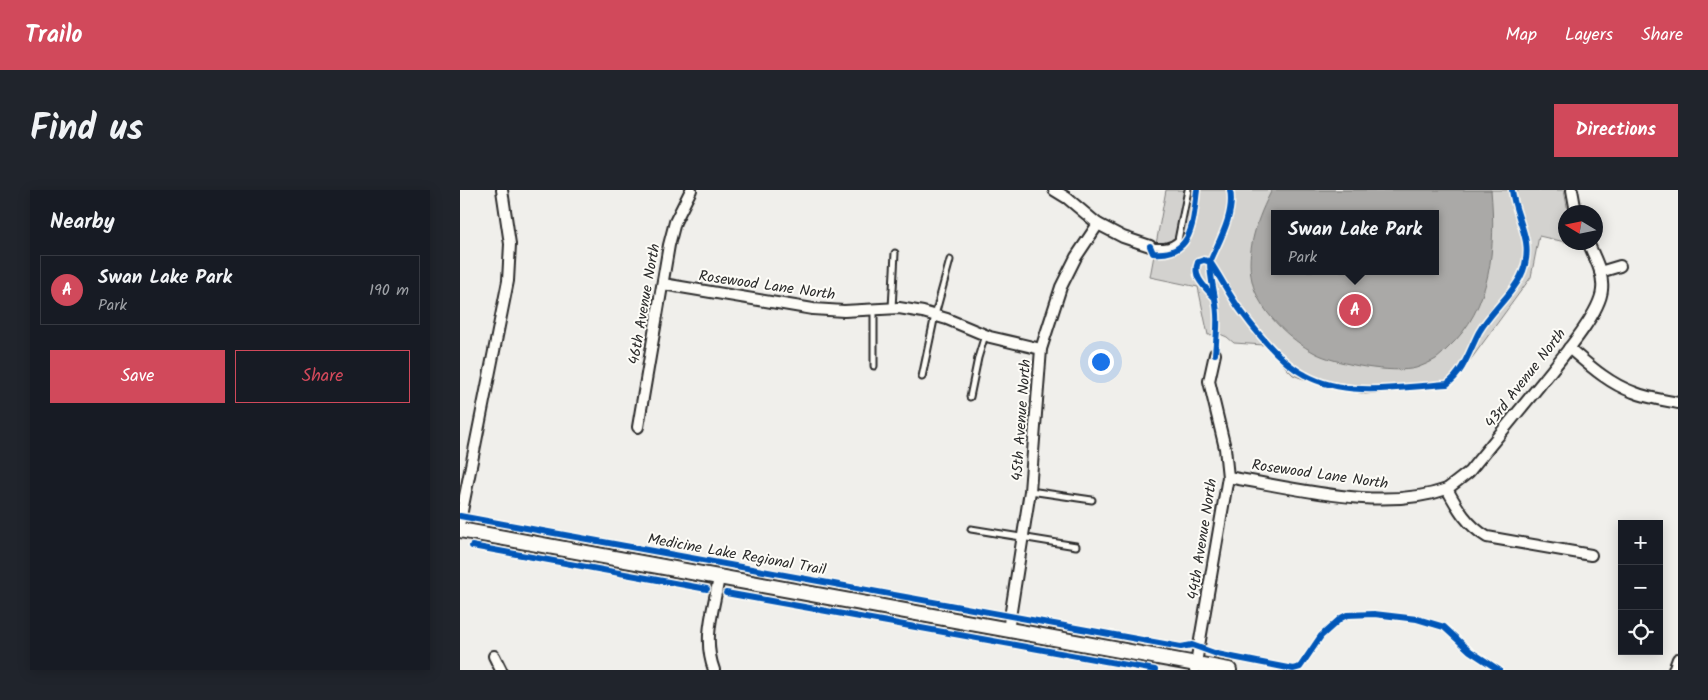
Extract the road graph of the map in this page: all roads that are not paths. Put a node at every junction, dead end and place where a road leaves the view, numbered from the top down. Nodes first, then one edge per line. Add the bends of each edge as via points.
1 (502, 190) edge
2 (691, 190) edge
3 (1054, 190) edge
4 (1188, 190) edge
5 (1572, 190) edge
6 (1575, 205) edge
7 (1098, 224) junction
8 (1150, 246) joint
9 (1591, 250) edge
10 (895, 253) dead end
11 (950, 260) dead end
12 (1620, 266) dead end
13 (1600, 272) junction
14 (663, 284) junction
15 (874, 309) junction
16 (892, 309) junction
17 (935, 315) junction
18 (985, 335) junction
19 (1569, 348) junction
20 (1041, 349) junction
21 (1215, 354) dead end
22 (874, 366) dead end
23 (922, 376) dead end
24 (970, 397) dead end
25 (1678, 402) edge
26 (638, 427) dead end
27 (464, 474) edge
28 (1228, 477) junction
29 (1447, 489) junction
30 (1030, 491) junction
31 (1092, 500) dead end
32 (460, 521) edge
33 (971, 529) dead end
34 (460, 530) edge
35 (1023, 538) junction
36 (1076, 546) dead end
37 (1591, 555) dead end
38 (719, 577) junction
39 (1008, 630) junction
40 (494, 656) dead end
41 (1678, 659) edge
42 (1196, 667) edge
43 (501, 670) edge
44 (714, 670) edge
45 (1229, 670) edge
46 (1674, 670) edge

1 - 27 street via 510,244 504,304
2 - 14 street, 46th Avenue North via 675,222
3 - 7 street
4 - 8 lane via 1178,240 1163,247
5 - 6 street
7 - 8 street
7 - 20 street, 45th Avenue North via 1061,287
9 - 13 street, 43rd Avenue North
10 - 16 lane
11 - 17 lane
12 - 13 street
13 - 19 street, 43rd Avenue North via 1602,289 1596,309
14 - 15 street, Rosewood Lane North via 813,309
14 - 26 street, 46th Avenue North
15 - 16 street, Rosewood Lane North
15 - 22 lane
16 - 17 street, Rosewood Lane North
17 - 18 street, Rosewood Lane North
17 - 23 lane
18 - 20 street, Rosewood Lane North
18 - 24 lane
19 - 25 street via 1617,385 1634,393
19 - 29 street, 43rd Avenue North via 1469,472
20 - 30 street, 45th Avenue North
21 - 28 street, 44th Avenue North via 1209,381 1225,448
27 - 32 street
28 - 29 street, Rosewood Lane North via 1324,493 1390,499 1430,495
28 - 42 street, 44th Avenue North
29 - 37 street via 1467,522 1487,537
30 - 31 lane
30 - 35 street, 45th Avenue North
33 - 35 lane
34 - 38 main road
35 - 36 lane
35 - 39 street, 45th Avenue North
38 - 39 main road
38 - 44 street via 708,640 709,658
39 - 42 main road
40 - 43 street
41 - 46 street
42 - 45 main road

